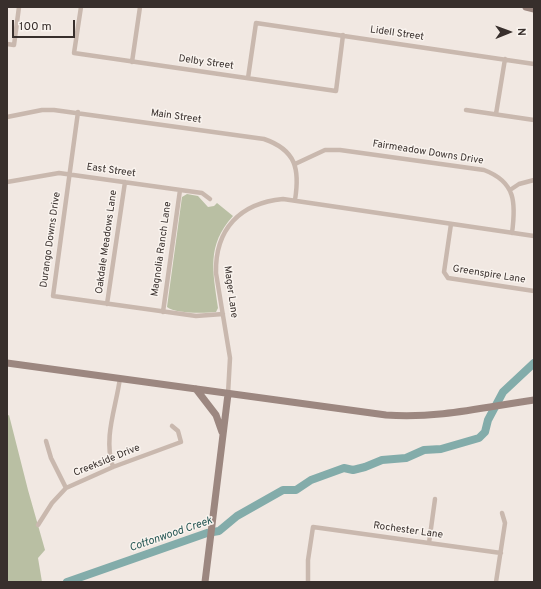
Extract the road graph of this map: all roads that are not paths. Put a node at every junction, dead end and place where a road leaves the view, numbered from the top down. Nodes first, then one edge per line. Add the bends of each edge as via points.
1 (19, 7) edge
2 (81, 7) edge
3 (140, 7) edge
4 (526, 7) edge
5 (534, 9) edge
6 (343, 36) junction
7 (7, 44) edge
8 (505, 59) junction
9 (132, 62) junction
10 (534, 64) edge
11 (248, 78) junction
12 (466, 110) dead end
13 (78, 112) junction
14 (496, 114) junction
15 (7, 117) edge
16 (534, 120) edge
17 (295, 164) junction
18 (69, 174) junction
19 (534, 180) edge
20 (7, 182) edge
21 (125, 182) junction
22 (180, 190) junction
23 (510, 190) junction
24 (210, 199) dead end
25 (295, 200) junction
26 (451, 224) junction
27 (512, 233) junction
28 (534, 236) edge
29 (534, 291) edge
30 (107, 304) junction
31 (163, 312) junction
32 (223, 314) junction
33 (7, 363) edge
34 (120, 378) junction
35 (196, 389) junction
36 (228, 394) junction
37 (534, 400) edge
38 (172, 426) dead end
39 (223, 439) junction
40 (46, 441) dead end
41 (113, 467) junction
42 (66, 488) junction
43 (435, 499) dead end
44 (502, 513) dead end
45 (38, 525) dead end
46 (429, 543) junction
47 (501, 553) junction
48 (205, 582) edge
49 (308, 582) edge
50 (496, 582) edge

1 - 7 street via 14,45
2 - 9 street, Delby Street via 74,53
3 - 9 street
4 - 5 main road
6 - 8 street, Lidell Street
6 - 11 street, Lidell Street via 256,23
6 - 11 street, Delby Street via 336,91
8 - 10 street, Lidell Street
8 - 14 street
9 - 11 street, Delby Street
12 - 14 street
13 - 15 street, Main Street via 42,110
13 - 17 street, Main Street via 264,138 279,144
13 - 18 street, Durango Downs Drive
14 - 16 street
17 - 23 street, Fairmeadow Downs Drive via 325,150 353,151 484,170 497,176
17 - 25 street via 298,175
18 - 20 street, East Street via 52,173
18 - 21 street, East Street
18 - 30 street, Durango Downs Drive via 53,296
19 - 23 street
21 - 22 street, East Street
21 - 30 street, Oakdale Meadows Lane
22 - 24 street, East Street via 202,193
22 - 31 street, Magnolia Ranch Lane
23 - 27 street via 515,211
25 - 26 street, Mager Lane
25 - 32 street, Mager Lane via 261,202 240,214 228,226 216,260
26 - 27 street, Mager Lane
26 - 29 street, Greenspire Lane via 444,272 448,278
27 - 28 street, Mager Lane
30 - 31 street, Durango Downs Drive
31 - 32 street, Durango Downs Drive via 204,317
32 - 36 street, Mager Lane via 231,366
33 - 34 main road
34 - 35 main road
34 - 41 street via 108,441
35 - 36 main road
35 - 39 main road via 216,415
36 - 37 main road via 404,417 445,414
36 - 39 main road, Mager Lane
38 - 41 street, Creekside Drive via 178,431 181,442
39 - 48 main road, Mager Lane
40 - 42 street via 51,458
41 - 42 street, Creekside Drive
42 - 45 street, Creekside Drive via 52,503
43 - 46 street
44 - 47 street via 505,523
46 - 47 street, Rochester Lane
46 - 49 street, Rochester Lane via 313,527
47 - 50 street

